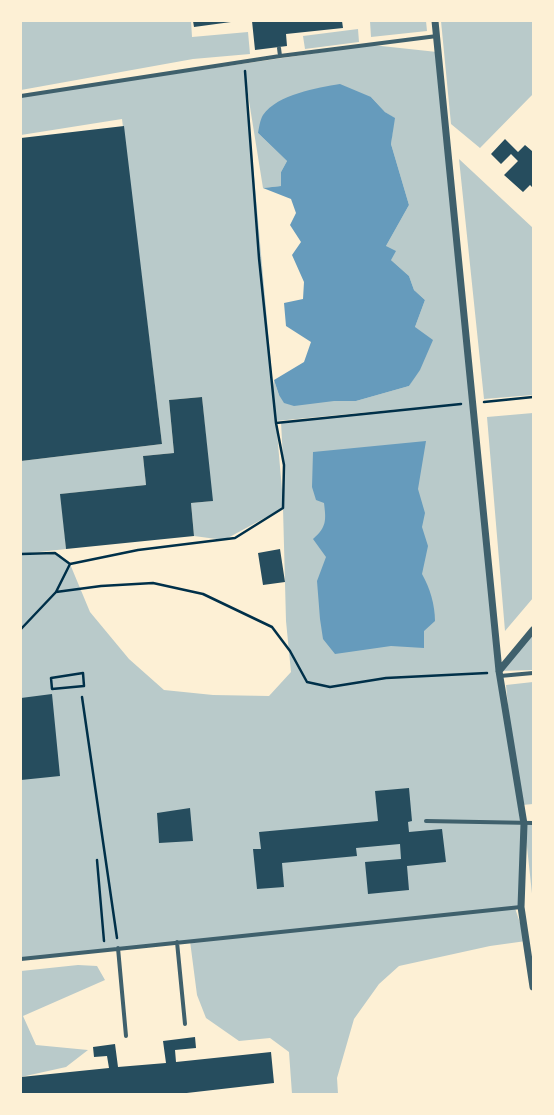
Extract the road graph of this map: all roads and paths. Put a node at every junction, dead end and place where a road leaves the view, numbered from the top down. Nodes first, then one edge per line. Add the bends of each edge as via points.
1 (435, 21) edge
2 (437, 36) junction
3 (279, 48) dead end
4 (280, 56) junction
5 (244, 62) junction
6 (21, 96) edge
7 (533, 397) edge
8 (473, 403) junction
9 (276, 422) junction
10 (21, 554) edge
11 (70, 564) junction
12 (56, 592) junction
13 (21, 629) edge
14 (533, 630) edge
15 (533, 673) edge
16 (499, 674) junction
17 (84, 686) joint
18 (82, 697) dead end
19 (426, 821) dead end
20 (533, 823) edge
21 (524, 824) junction
22 (97, 860) dead end
23 (521, 907) junction
24 (177, 942) junction
25 (118, 948) junction
26 (105, 951) junction
27 (21, 959) edge
28 (533, 987) edge
29 (185, 1024) dead end
30 (126, 1036) dead end

1 - 2 street
2 - 4 street
2 - 8 street
3 - 4 street
4 - 5 street
5 - 6 street
5 - 9 path via 259,258
7 - 8 path
8 - 9 path
8 - 16 street
9 - 11 path via 284,465 283,508 235,538 138,550
10 - 11 path via 55,553
11 - 12 path
12 - 13 path
12 - 16 path via 153,583 203,594 272,627 290,652 306,682 330,687 386,678
14 - 16 street
15 - 16 street
16 - 21 street
17 - 17 path via 52,689 51,678 83,673
18 - 25 path
19 - 21 street
20 - 21 street
21 - 23 street
22 - 26 path
23 - 24 street
23 - 28 street
24 - 25 street
24 - 29 street
25 - 26 street
25 - 30 street
26 - 27 street

